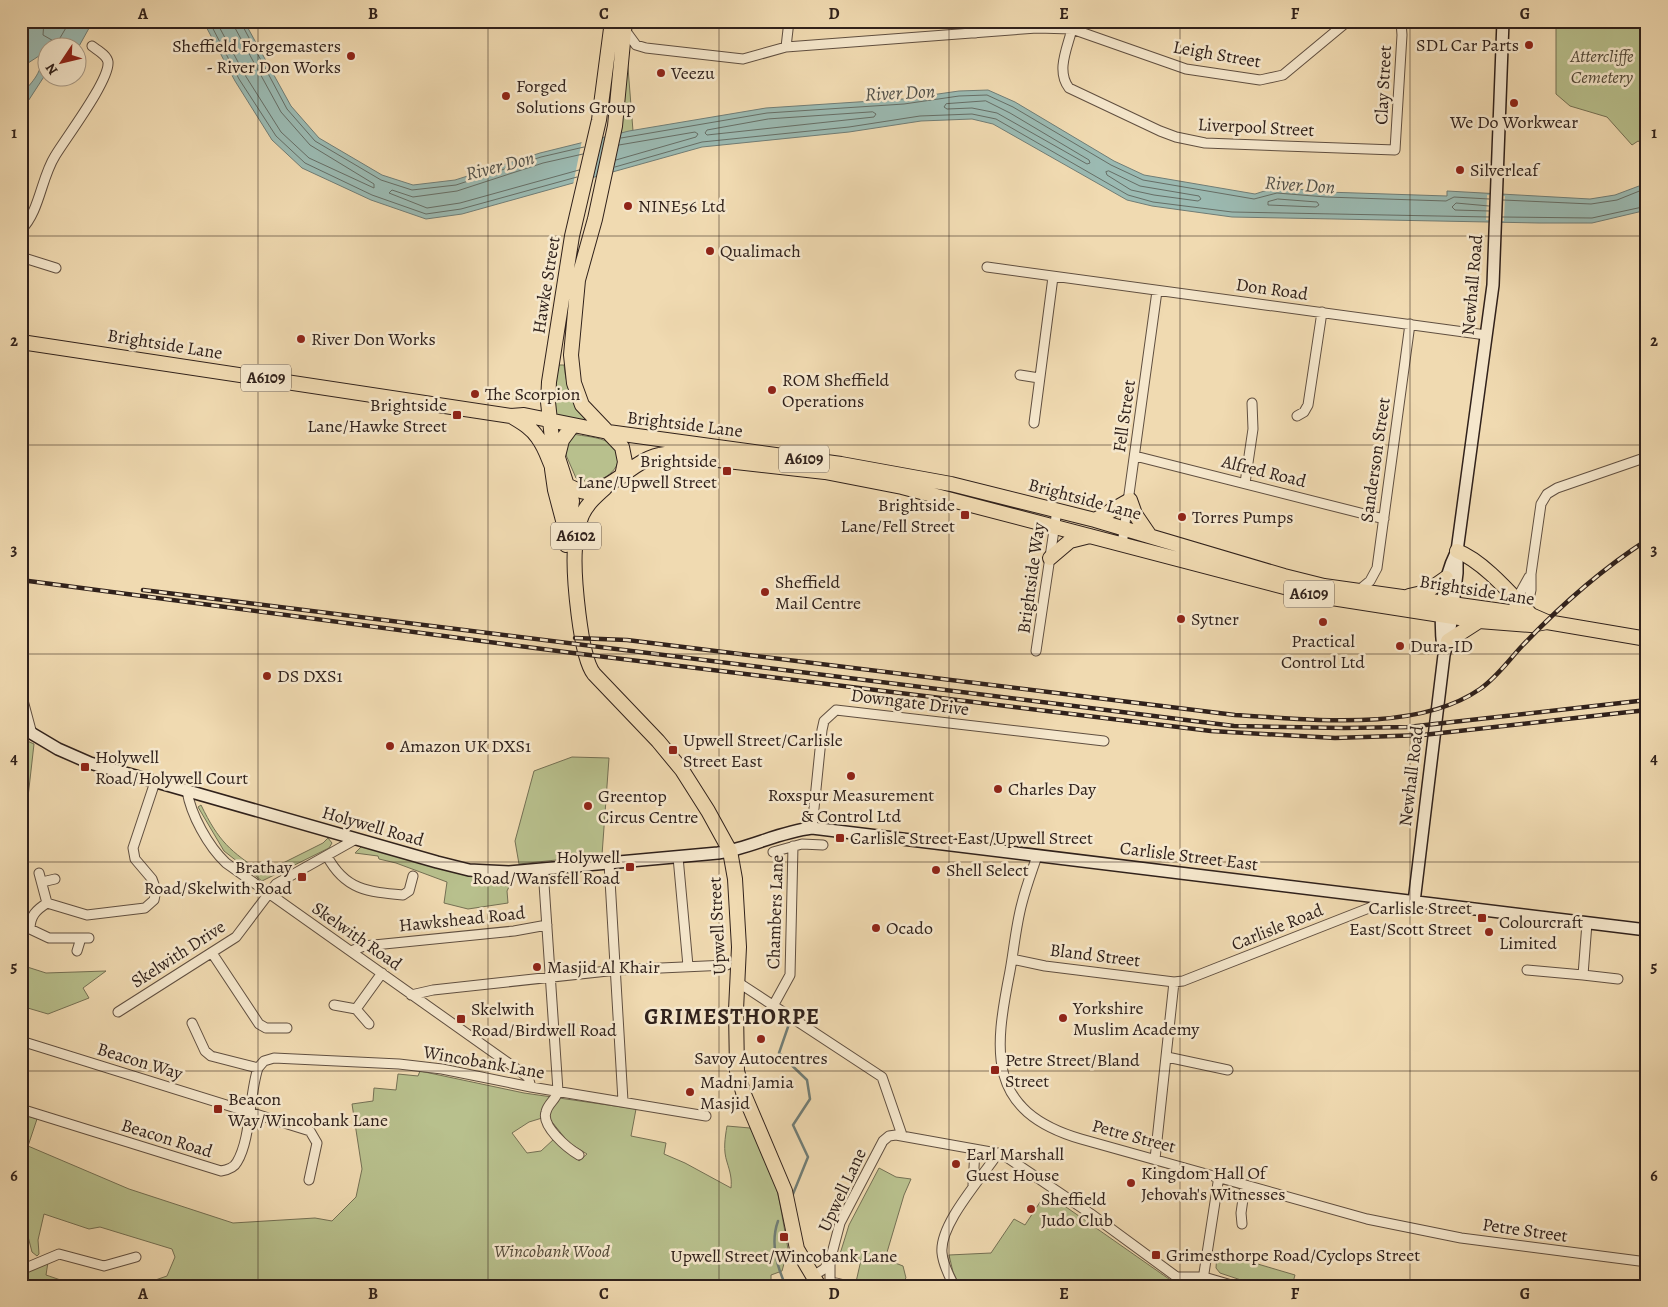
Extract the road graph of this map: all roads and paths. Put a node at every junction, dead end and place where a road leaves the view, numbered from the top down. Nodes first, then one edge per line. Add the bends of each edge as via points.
1 (789, 21) edge
2 (975, 21) edge
3 (1348, 21) edge
4 (1401, 21) edge
5 (1503, 21) edge
6 (620, 23) edge
7 (1036, 25) edge
8 (1072, 29) junction
9 (976, 33) junction
10 (92, 46) dead end
11 (786, 47) junction
12 (1396, 150) joint
13 (21, 230) edge
14 (21, 257) edge
15 (987, 267) dead end
16 (56, 268) dead end
17 (1053, 277) junction
18 (1157, 290) junction
19 (1322, 312) junction
20 (1410, 324) junction
21 (1486, 335) junction
22 (21, 342) edge
23 (1020, 375) dead end
24 (1039, 378) junction
25 (1252, 403) dead end
26 (511, 416) junction
27 (1297, 416) dead end
28 (550, 420) junction
29 (1034, 423) dead end
30 (573, 425) junction
31 (608, 432) junction
32 (1135, 456) junction
33 (1647, 456) edge
34 (555, 462) junction
35 (622, 476) junction
36 (1245, 483) junction
37 (569, 486) junction
38 (607, 486) junction
39 (1130, 500) junction
40 (1057, 510) junction
41 (1384, 519) junction
42 (1095, 520) junction
43 (1054, 526) junction
44 (1125, 528) junction
45 (1090, 536) junction
46 (1150, 536) junction
47 (566, 542) junction
48 (1122, 545) junction
49 (1457, 551) junction
50 (1050, 558) junction
51 (1446, 578) junction
52 (1357, 592) junction
53 (577, 597) junction
54 (1403, 598) junction
55 (1522, 609) junction
56 (1447, 610) junction
57 (1505, 617) junction
58 (1479, 621) junction
59 (1547, 622) junction
60 (1647, 639) edge
61 (1448, 641) junction
62 (1036, 651) dead end
63 (1444, 655) junction
64 (21, 693) edge
65 (21, 727) edge
66 (32, 734) junction
67 (1104, 741) dead end
68 (155, 782) junction
69 (187, 792) junction
70 (812, 828) junction
71 (356, 838) junction
72 (823, 845) dead end
73 (793, 846) junction
74 (730, 851) junction
75 (773, 852) dead end
76 (327, 856) junction
77 (1037, 856) junction
78 (678, 857) junction
79 (609, 863) junction
80 (543, 869) junction
81 (39, 873) dead end
82 (413, 876) dead end
83 (55, 879) dead end
84 (42, 882) junction
85 (268, 894) junction
86 (1392, 899) junction
87 (1414, 902) junction
88 (47, 904) junction
89 (1587, 923) junction
90 (547, 925) junction
91 (1647, 930) edge
92 (77, 951) dead end
93 (351, 951) junction
94 (212, 953) junction
95 (1012, 959) junction
96 (727, 965) dead end
97 (688, 966) junction
98 (616, 970) junction
99 (1527, 970) dead end
100 (382, 973) junction
101 (1583, 975) junction
102 (552, 976) junction
103 (1618, 979) dead end
104 (1174, 982) junction
105 (738, 983) junction
106 (411, 995) junction
107 (334, 1005) dead end
108 (774, 1006) junction
109 (356, 1009) junction
110 (118, 1012) dead end
111 (192, 1023) dead end
112 (369, 1024) dead end
113 (287, 1028) dead end
114 (21, 1041) edge
115 (1168, 1057) junction
116 (258, 1068) junction
117 (1228, 1070) dead end
118 (531, 1087) junction
119 (558, 1091) junction
120 (623, 1101) junction
121 (21, 1109) edge
122 (249, 1112) junction
123 (706, 1116) dead end
124 (902, 1135) junction
125 (976, 1150) junction
126 (998, 1153) junction
127 (579, 1155) dead end
128 (1155, 1158) junction
129 (1219, 1176) junction
130 (309, 1180) dead end
131 (973, 1185) junction
132 (1245, 1185) junction
133 (1242, 1224) dead end
134 (136, 1257) dead end
135 (830, 1262) junction
136 (1647, 1262) edge
137 (21, 1270) edge
138 (1178, 1277) junction
139 (1203, 1281) edge
140 (823, 1283) edge
141 (847, 1285) edge
142 (954, 1286) edge
143 (1189, 1286) edge
144 (1236, 1286) edge

1 - 11 street
2 - 9 street
3 - 8 street, Leigh Street via 1283,75 1260,80 1186,68
4 - 12 street, Clay Street
5 - 21 main road, Newhall Road via 1492,285
6 - 11 street, Leigh Street via 636,44 646,48 743,59
6 - 28 main road, Hawke Street via 566,266 549,382
6 - 31 main road, Hawke Street via 615,126 578,280 571,355 572,376 580,400
7 - 8 street, Leigh Street
7 - 9 street, Leigh Street
8 - 12 street, Liverpool Street via 1061,73 1069,88 1176,137 1205,143
9 - 11 street, Leigh Street
10 - 13 street via 106,56 107,72 53,158
14 - 16 street
15 - 17 street, Don Road
17 - 18 street, Don Road
17 - 24 street
18 - 19 street, Don Road
18 - 32 street, Fell Street
19 - 20 street, Don Road
19 - 27 street via 1308,405
20 - 21 street, Don Road
20 - 41 street, Sanderson Street
21 - 49 main road, Newhall Road
22 - 26 main road, Brightside Lane / A6109
23 - 24 street
24 - 29 street
25 - 36 street via 1253,429
26 - 28 main road, Brightside Lane
26 - 34 main road, Brightside Lane / A6109 via 537,436
28 - 30 main road, Brightside Lane
28 - 34 main road, Hawke Street
30 - 31 main road
30 - 34 main road via 562,440
31 - 35 main road via 623,450 625,469
31 - 40 main road, Brightside Lane / A6109 via 884,471
32 - 36 street, Alfred Road
32 - 39 street, Fell Street
33 - 55 street via 1548,494 1541,504 1531,574
34 - 37 main road, Brightside Lane / A6109 via 557,477
34 - 47 main road via 554,490 564,521
35 - 38 main road
35 - 43 main road, Brightside Lane / A6109 via 644,460 665,454 766,465 826,472 902,487
36 - 41 street, Alfred Road
37 - 38 main road via 586,492
37 - 47 main road, Upwell Street / A6102 via 572,501
38 - 53 main road, Upwell Street / A6102 via 585,509 576,535
39 - 42 main road
39 - 44 street, Fell Street
39 - 46 main road
40 - 42 main road, Brightside Lane / A6109
40 - 43 street, Brightside Way
41 - 52 street, Sanderson Street via 1377,568 1370,582
42 - 44 main road, Brightside Lane / A6109
43 - 45 main road, Brightside Lane / A6109
43 - 50 street, Brightside Way
44 - 46 main road, Brightside Lane / A6109
44 - 48 street, Fell Street
45 - 48 main road, Brightside Lane / A6109
45 - 50 main road via 1070,541
46 - 52 main road, Brightside Lane / A6109 via 1284,576
47 - 53 main road, Upwell Street / A6102
48 - 56 main road, Brightside Lane / A6109 via 1319,596
49 - 51 main road, Newhall Road
49 - 55 main road via 1481,566
49 - 56 main road, Newhall Road via 1457,572
50 - 62 street, Brightside Way
51 - 54 main road via 1426,592
51 - 56 main road, Newhall Road
52 - 54 main road, Brightside Lane / A6109
53 - 74 main road, Upwell Street / A6102 via 590,669 682,770
54 - 56 main road, Brightside Lane / A6109
55 - 57 main road, Brightside Lane / A6109
55 - 59 main road, Brightside Lane / A6109
56 - 57 main road, Brightside Lane / A6109
56 - 58 main road, Brightside Lane / A6109
56 - 61 main road, Newhall Road
56 - 63 main road, Newhall Road via 1442,637
57 - 58 main road, Brightside Lane / A6109
57 - 59 main road, Brightside Lane / A6109 via 1531,625
58 - 61 main road
59 - 60 main road, Brightside Lane / A6109
61 - 63 main road, Newhall Road
63 - 87 main road, Newhall Road
64 - 66 street
65 - 66 main road, Holywell Road
66 - 68 main road, Holywell Road via 83,760
67 - 70 street, Downgate Drive via 836,710 827,716 822,730
68 - 69 main road, Holywell Road
68 - 88 street via 133,848 135,859 154,884 154,900 145,908 88,915
69 - 71 main road, Holywell Road
69 - 85 street, Skelwith Road via 196,816 219,857
70 - 74 main road, Carlisle Street East via 775,835
70 - 77 main road, Carlisle Street East
71 - 76 street, Skelwith Drive
71 - 80 main road, Holywell Road via 469,870
72 - 73 street, Chambers Lane
73 - 75 street, Chambers Lane
73 - 108 street, Chambers Lane via 790,975
74 - 78 main road, Holywell Road
74 - 105 main road, Upwell Street / A6102 via 739,946
76 - 82 street via 338,875 358,888 404,895 409,891
76 - 85 street, Skelwith Drive via 276,884
77 - 86 main road, Carlisle Street East
77 - 95 street, Petre Street via 1022,904
78 - 79 main road, Holywell Road
78 - 97 street
79 - 80 main road, Holywell Road
79 - 98 street
80 - 90 street
81 - 84 street
83 - 84 street
84 - 88 street
85 - 93 street, Skelwith Road
85 - 94 street, Skelwith Drive via 236,937
86 - 87 main road, Carlisle Street East
86 - 104 street, Carlisle Road via 1192,979
87 - 89 main road, Carlisle Street East
88 - 92 street via 37,909 30,920 30,929 49,938 85,938
89 - 91 main road, Carlisle Street East
89 - 101 street
90 - 93 street, Hawkshead Road via 364,946
90 - 102 street
93 - 100 street, Skelwith Road
94 - 110 street, Skelwith Drive
94 - 113 street via 259,1024 266,1028
95 - 104 street, Bland Street
95 - 128 street, Petre Street via 999,1042 1003,1072 1016,1100 1033,1117 1061,1133
96 - 97 street
97 - 98 street
98 - 102 street
98 - 120 street
99 - 101 street
100 - 106 street, Skelwith Road
100 - 109 street
101 - 103 street
102 - 106 street
102 - 119 street
104 - 115 street
105 - 108 street, Chambers Lane
105 - 140 main road, Upwell Street / A6102 via 737,1071 785,1190 797,1250
106 - 118 street, Skelwith Road via 528,1077
107 - 109 street
108 - 124 street, Chambers Lane via 882,1077
109 - 112 street
111 - 116 street via 205,1051 211,1056
114 - 122 street, Beacon Way
115 - 117 street
115 - 128 street
116 - 118 street, Wincobank Lane via 264,1061 274,1058 399,1064
116 - 122 street, Beacon Road
118 - 119 street, Wincobank Lane
119 - 120 street, Wincobank Lane
119 - 127 street via 547,1108 546,1120 562,1142
120 - 123 street, Wincobank Lane
121 - 122 street, Beacon Road via 221,1171 237,1163
122 - 130 street, Beacon Way via 314,1134 317,1143
124 - 125 street
124 - 135 street, Upwell Lane via 889,1136 883,1142 845,1214
125 - 126 street
125 - 131 street
126 - 131 street
126 - 138 street via 1016,1162
128 - 129 street, Petre Street
129 - 132 street, Petre Street
129 - 139 street
131 - 142 street via 942,1242 943,1262
132 - 133 street via 1240,1213
132 - 136 street, Petre Street via 1367,1219 1461,1238
134 - 137 street via 104,1266 59,1254
135 - 140 street, Upwell Lane
135 - 140 street via 824,1269
138 - 139 street
138 - 143 street
139 - 144 street
140 - 141 street

